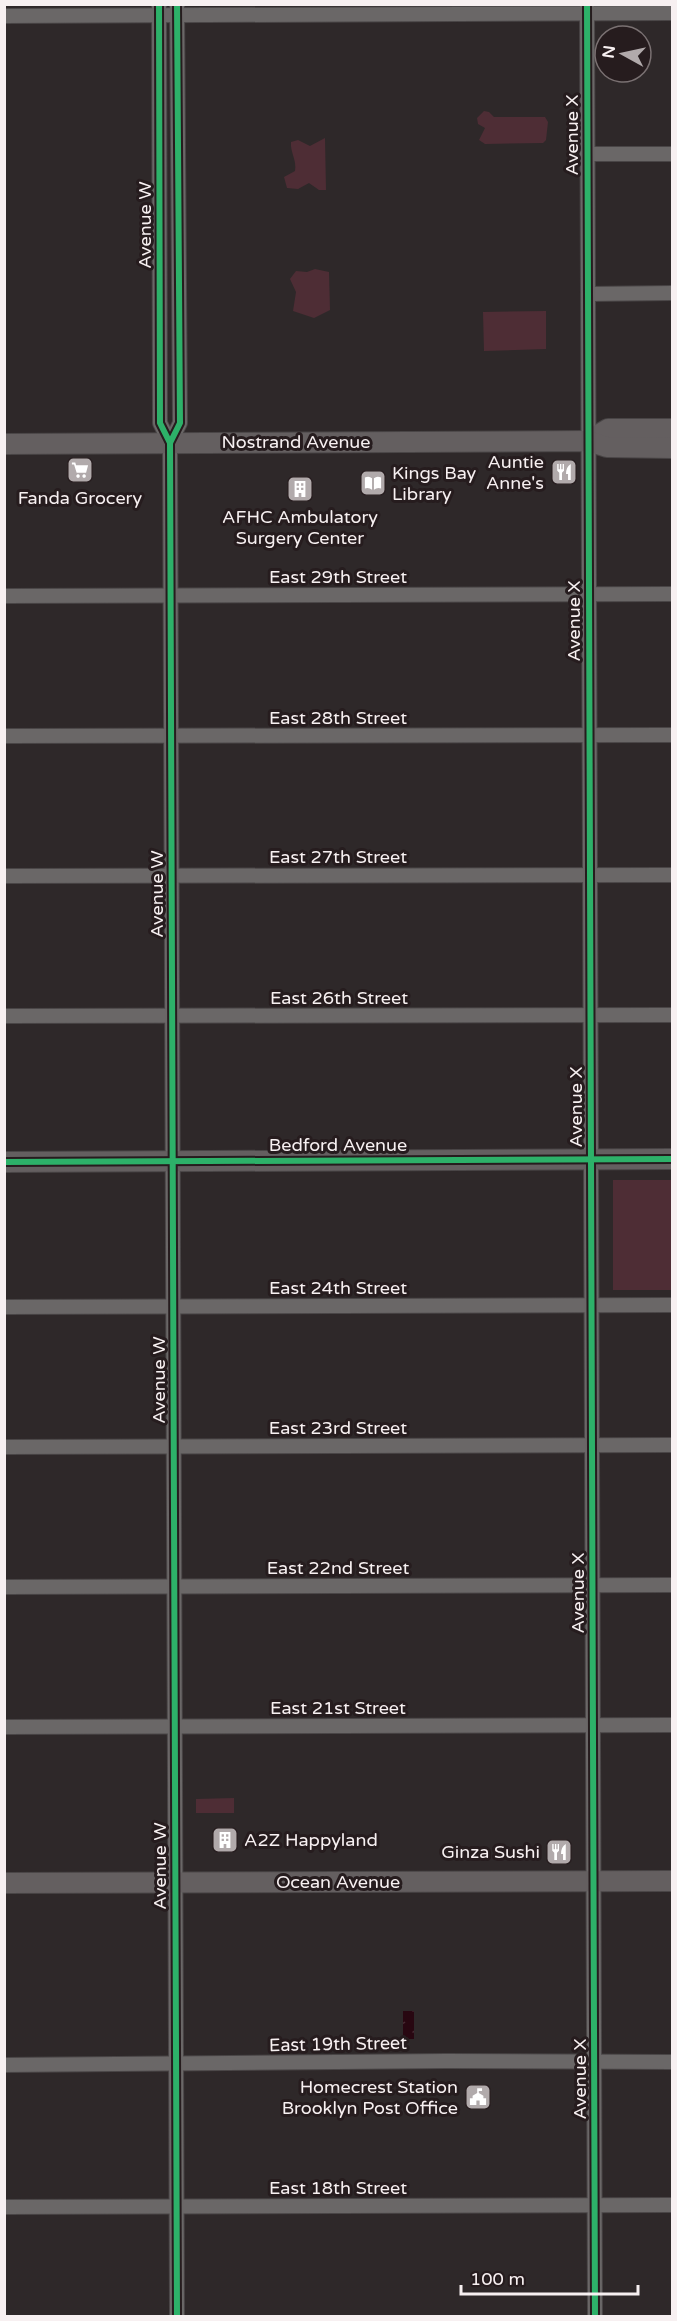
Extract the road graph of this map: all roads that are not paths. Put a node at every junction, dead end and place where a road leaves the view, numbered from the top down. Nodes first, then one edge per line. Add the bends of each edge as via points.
1 (587, 9) edge
2 (160, 10) edge
3 (177, 10) edge
4 (672, 13) edge
5 (4, 16) edge
6 (587, 154) junction
7 (672, 154) edge
8 (672, 293) edge
9 (588, 294) junction
10 (672, 429) edge
11 (588, 441) junction
12 (170, 443) junction
13 (4, 444) edge
14 (672, 448) edge
15 (589, 594) junction
16 (672, 594) edge
17 (4, 596) edge
18 (171, 596) junction
19 (589, 735) junction
20 (672, 735) edge
21 (4, 736) edge
22 (172, 736) junction
23 (590, 875) junction
24 (672, 875) edge
25 (4, 876) edge
26 (172, 876) junction
27 (4, 1016) edge
28 (173, 1016) junction
29 (591, 1016) junction
30 (672, 1016) edge
31 (672, 1159) edge
32 (591, 1160) junction
33 (173, 1161) junction
34 (4, 1162) edge
35 (672, 1305) edge
36 (174, 1306) junction
37 (592, 1306) junction
38 (4, 1307) edge
39 (672, 1444) edge
40 (592, 1445) junction
41 (174, 1446) junction
42 (4, 1447) edge
43 (593, 1585) junction
44 (672, 1585) edge
45 (175, 1586) junction
46 (4, 1587) edge
47 (594, 1725) junction
48 (672, 1725) edge
49 (175, 1726) junction
50 (4, 1727) edge
51 (595, 1881) junction
52 (672, 1881) edge
53 (175, 1882) junction
54 (4, 1883) edge
55 (595, 2062) junction
56 (672, 2062) edge
57 (176, 2064) junction
58 (4, 2065) edge
59 (595, 2205) junction
60 (672, 2205) edge
61 (177, 2206) junction
62 (4, 2207) edge
63 (177, 2316) edge
64 (595, 2316) edge

1 - 3 street
1 - 4 street
1 - 6 street, Avenue X
2 - 3 street
2 - 5 street
2 - 12 street, Avenue W via 160,423
3 - 12 street, Avenue W via 180,423
6 - 7 street
6 - 9 street, Avenue X
8 - 9 street
9 - 11 street, Avenue X
10 - 11 main road, Nostrand Avenue via 608,429
11 - 12 main road, Nostrand Avenue
11 - 14 main road, Nostrand Avenue via 607,447
11 - 15 street, Avenue X
12 - 13 main road, Nostrand Avenue
12 - 18 street, Avenue W
15 - 16 street, East 29th Street
15 - 18 street, East 29th Street
15 - 19 street, Avenue X
17 - 18 street, East 29th Street
18 - 22 street, Avenue W
19 - 20 street, East 28th Street
19 - 22 street, East 28th Street
19 - 23 street, Avenue X
21 - 22 street, East 28th Street
22 - 26 street, Avenue W
23 - 24 street, East 27th Street
23 - 26 street, East 27th Street
23 - 29 street, Avenue X
25 - 26 street, East 27th Street
26 - 28 street, Avenue W
27 - 28 street, East 26th Street
28 - 29 street, East 26th Street
28 - 33 street, Avenue W
29 - 30 street, East 26th Street
29 - 32 street, Avenue X
31 - 32 main road, Bedford Avenue
32 - 33 main road, Bedford Avenue
32 - 37 street, Avenue X
33 - 34 main road, Bedford Avenue
33 - 36 street, Avenue W
35 - 37 street, East 24th Street
36 - 37 street, East 24th Street
36 - 38 street, East 24th Street
36 - 41 street, Avenue W
37 - 40 street, Avenue X
39 - 40 street, East 23rd Street
40 - 41 street, East 23rd Street
40 - 43 street, Avenue X
41 - 42 street, East 23rd Street
41 - 45 street, Avenue W
43 - 44 street, East 22nd Street
43 - 45 street, East 22nd Street
43 - 47 street, Avenue X
45 - 46 street, East 22nd Street
45 - 49 street, Avenue W
47 - 48 street, East 21st Street
47 - 49 street, East 21st Street
47 - 51 street, Avenue X
49 - 50 street, East 21st Street
49 - 53 street, Avenue W
51 - 52 main road, Ocean Avenue
51 - 53 main road, Ocean Avenue
51 - 55 street, Avenue X
53 - 54 main road, Ocean Avenue
53 - 57 street, Avenue W
55 - 56 street, East 19th Street
55 - 57 street, East 19th Street
55 - 59 street, Avenue X
57 - 58 street, East 19th Street
57 - 61 street, Avenue W
59 - 60 street, East 18th Street
59 - 61 street, East 18th Street
59 - 64 street, Avenue X
61 - 62 street, East 18th Street
61 - 63 street, Avenue W

